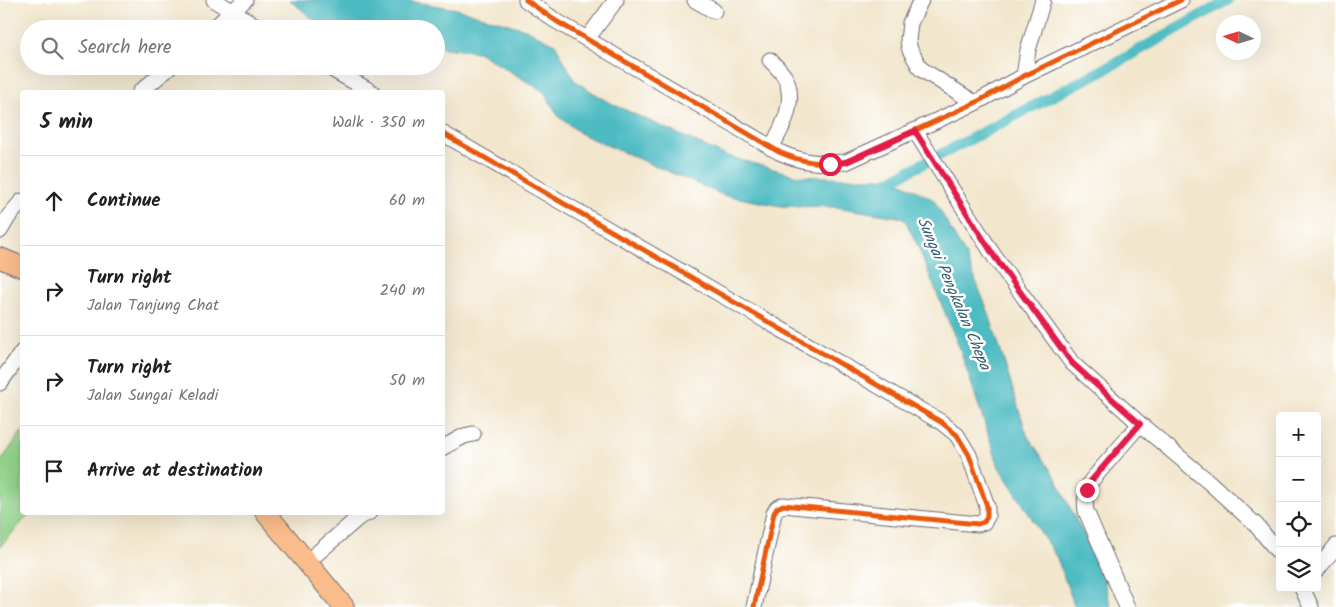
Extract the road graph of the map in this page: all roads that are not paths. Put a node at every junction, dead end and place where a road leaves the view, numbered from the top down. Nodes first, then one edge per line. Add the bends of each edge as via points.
1 (214, 0) edge
2 (245, 0) edge
3 (526, 0) edge
4 (616, 0) edge
5 (695, 0) edge
6 (921, 0) edge
7 (1043, 0) edge
8 (1181, 0) edge
9 (232, 11) junction
10 (714, 11) dead end
11 (222, 20) edge
12 (247, 20) edge
13 (587, 39) junction
14 (770, 60) dead end
15 (160, 75) edge
16 (342, 75) edge
17 (1024, 76) junction
18 (142, 90) edge
19 (368, 90) edge
20 (976, 103) junction
21 (915, 131) junction
22 (445, 136) edge
23 (772, 148) junction
24 (20, 202) edge
25 (0, 231) edge
26 (0, 258) edge
27 (20, 266) edge
28 (20, 355) edge
29 (0, 383) edge
30 (1140, 424) junction
31 (472, 434) dead end
32 (445, 446) edge
33 (267, 515) edge
34 (364, 515) edge
35 (1336, 546) edge
36 (1276, 549) edge
37 (306, 562) junction
38 (1321, 565) edge
39 (1304, 592) edge
40 (344, 607) edge
41 (754, 607) edge
42 (1127, 607) edge
43 (1311, 607) edge

1 - 9 street
2 - 9 street
3 - 13 street
4 - 13 street
5 - 10 street
6 - 20 street via 910,22 910,50 921,69
7 - 17 street
8 - 17 street
9 - 11 street
9 - 12 street
13 - 23 street
14 - 23 street via 786,80 789,108
15 - 18 street
16 - 19 street
17 - 20 street
20 - 21 street
21 - 23 street via 846,162 795,160
21 - 30 street via 994,256 1072,363
22 - 41 street via 941,422 957,435 969,455 987,506 984,522 783,505 774,513
24 - 25 street
26 - 27 main road
28 - 29 street
30 - 36 street via 1250,519
30 - 42 street via 1091,481 1085,501 1086,512
31 - 32 street
33 - 37 main road
34 - 37 street
35 - 38 street
37 - 40 main road
39 - 43 street

